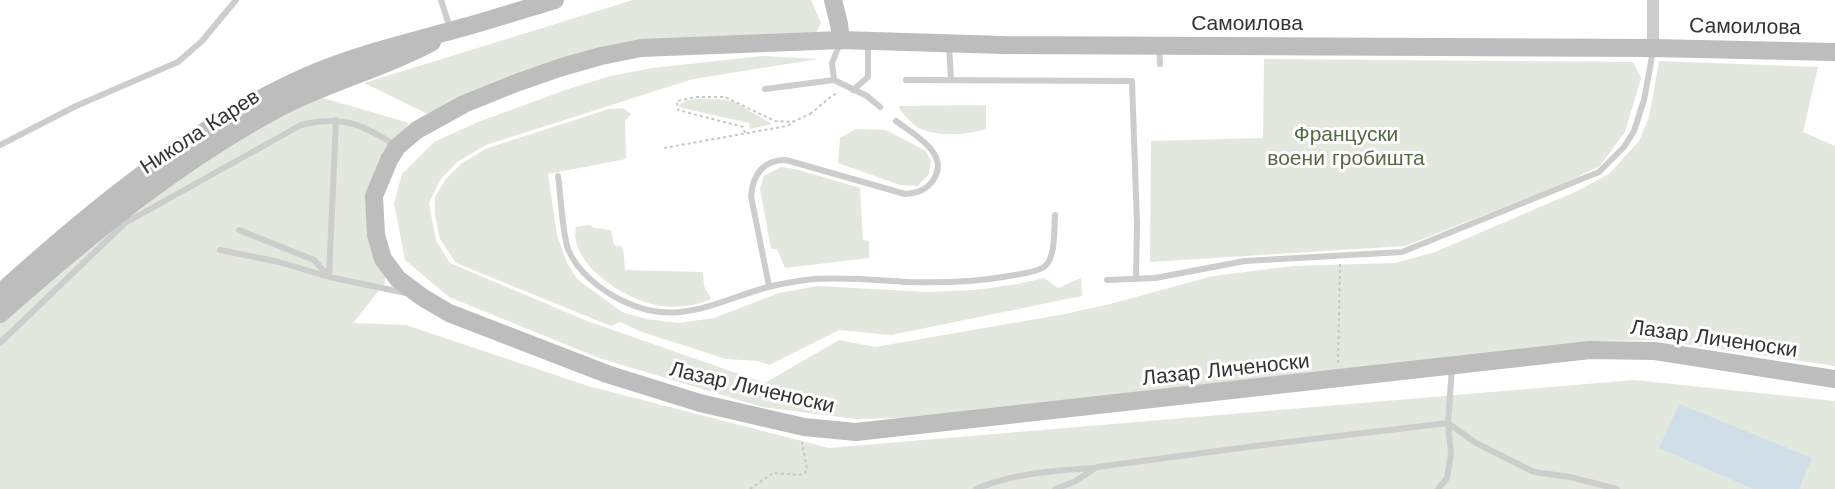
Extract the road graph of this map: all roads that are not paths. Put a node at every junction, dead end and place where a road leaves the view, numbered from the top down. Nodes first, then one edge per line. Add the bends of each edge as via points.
1 (236, 0) edge
2 (441, 0) edge
3 (555, 0) edge
4 (833, 0) edge
5 (1653, 0) edge
6 (451, 31) junction
7 (841, 40) junction
8 (868, 41) junction
9 (949, 43) junction
10 (1653, 48) junction
11 (1835, 52) edge
12 (951, 79) junction
13 (834, 80) junction
14 (906, 80) dead end
15 (765, 89) dead end
16 (854, 90) junction
17 (880, 107) dead end
18 (336, 120) junction
19 (896, 121) dead end
20 (0, 145) edge
21 (397, 147) junction
22 (558, 176) dead end
23 (1055, 215) dead end
24 (239, 230) dead end
25 (220, 250) dead end
26 (330, 277) junction
27 (1136, 279) junction
28 (1107, 280) dead end
29 (769, 286) junction
30 (0, 293) edge
31 (422, 297) junction
32 (0, 314) edge
33 (0, 343) edge
34 (1452, 366) junction
35 (1835, 379) edge
36 (1448, 423) junction
37 (1097, 468) junction
38 (976, 489) edge
39 (1055, 489) edge
40 (1438, 489) edge
41 (1617, 489) edge

1 - 20 lane via 178,62 76,106
2 - 6 lane
3 - 6 street, Никола Карев
4 - 7 street
5 - 10 street
6 - 30 street, Никола Карев via 341,63 248,106 149,169
6 - 32 street, Никола Карев via 409,55 333,83 246,126 123,211
7 - 8 street, Самоилова
7 - 13 lane via 832,63
7 - 21 street, Лазар Личеноски via 641,48 601,56 464,104 417,130
8 - 9 street, Самоилова
8 - 16 lane via 868,77
9 - 10 street, Самоилова via 1159,55
9 - 12 lane
10 - 11 street, Самоилова
10 - 27 lane via 1634,131 1599,172 1402,252 1245,261
12 - 14 lane
12 - 27 lane via 1132,81
13 - 15 lane
13 - 16 lane
16 - 17 lane
18 - 21 lane via 375,132
18 - 26 lane
18 - 33 lane via 301,125 125,223
19 - 29 lane via 936,156 937,172 923,190 905,194 786,160 771,162 757,173 751,196
21 - 31 street, Лазар Личеноски via 374,196 376,235 383,259 398,279
22 - 29 lane via 568,247 574,261 596,284 624,302 657,312 689,311
23 - 29 lane via 1049,260 1034,271 979,280 838,278
24 - 26 lane via 314,260
25 - 26 lane
26 - 31 lane
27 - 28 lane
31 - 34 street, Лазар Личеноски via 449,313 700,403 804,427 846,431
34 - 35 street, Лазар Личеноски via 1622,349 1674,353
34 - 36 lane
36 - 37 lane
36 - 40 lane via 1447,478
36 - 41 lane via 1476,443 1534,472
37 - 38 lane via 1016,475
37 - 39 lane

